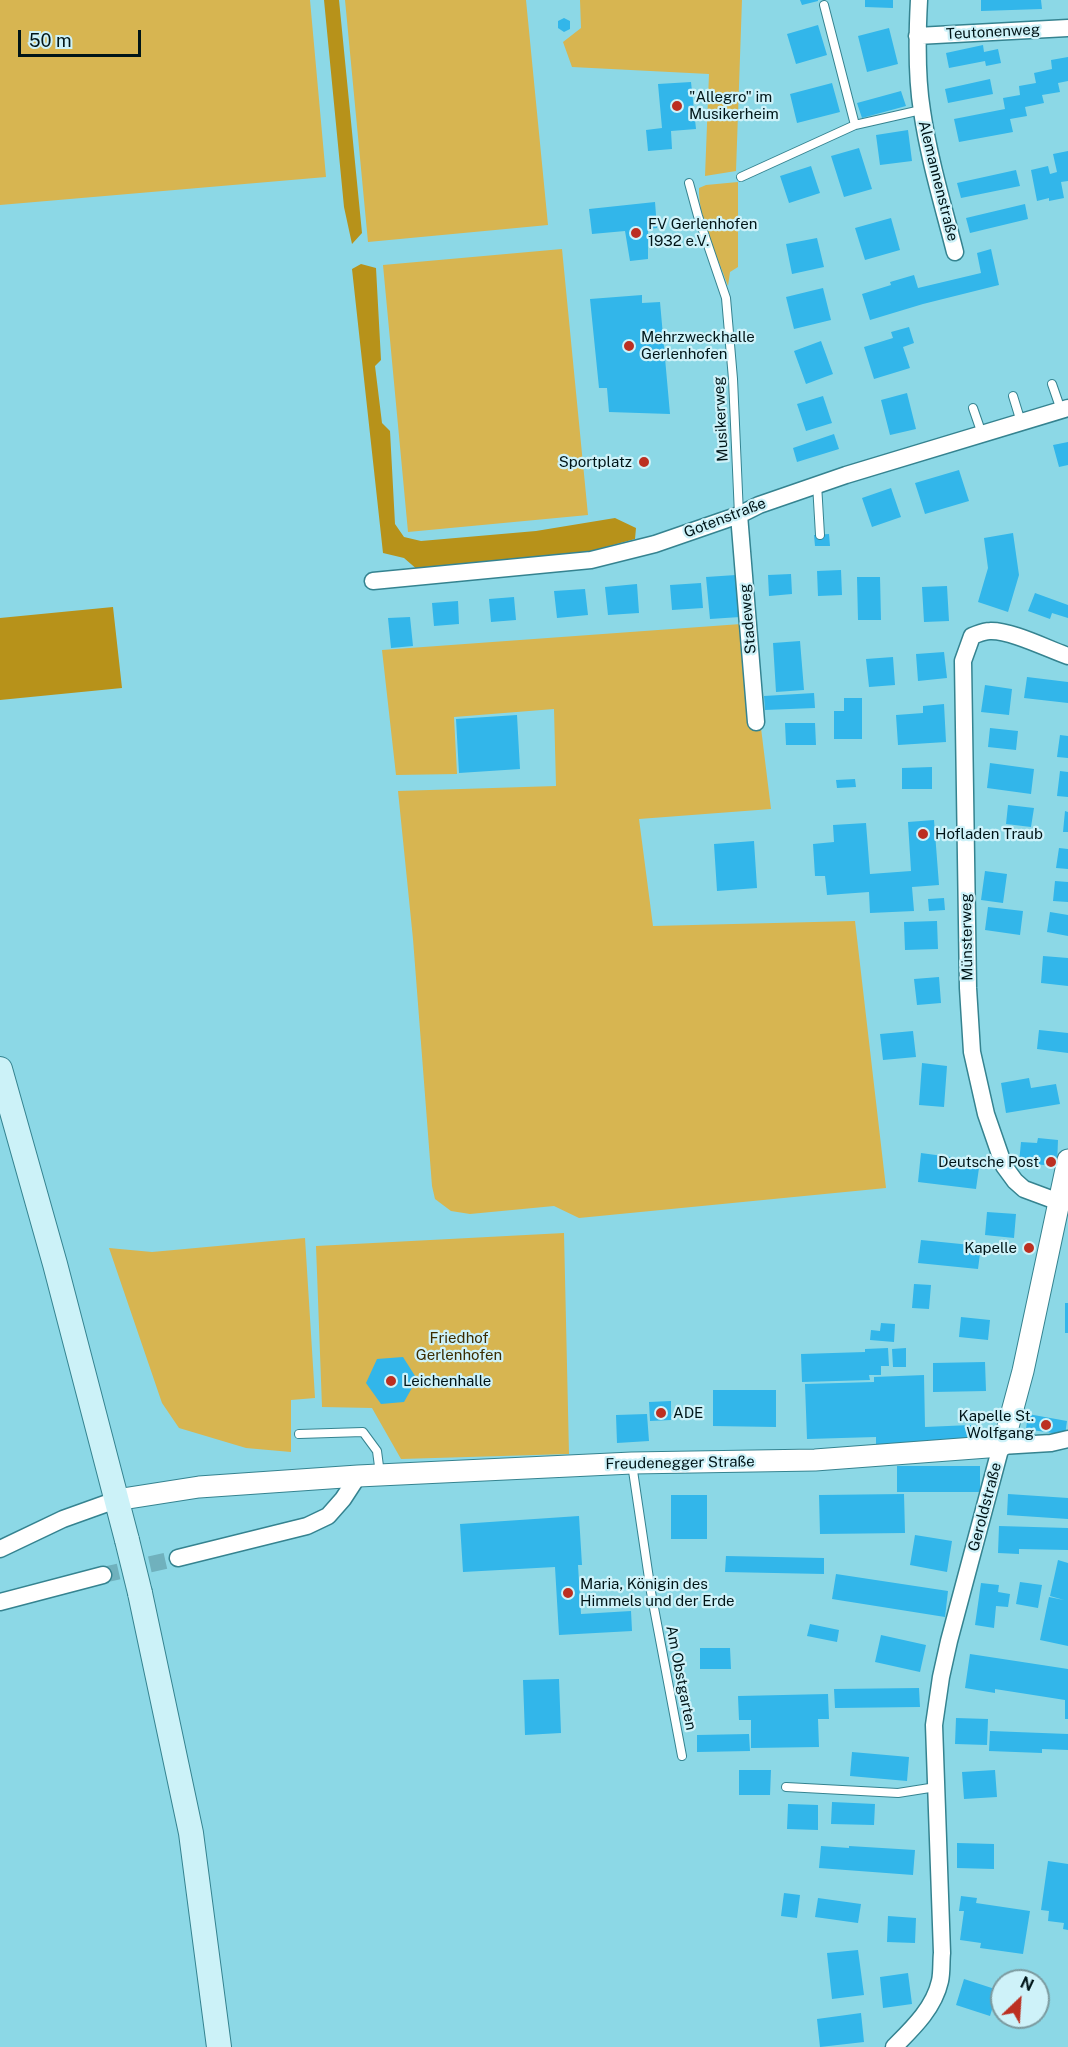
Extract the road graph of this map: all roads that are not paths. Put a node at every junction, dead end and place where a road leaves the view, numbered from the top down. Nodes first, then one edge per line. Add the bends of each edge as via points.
1 (919, 0) edge
2 (824, 5) dead end
3 (1068, 28) edge
4 (917, 36) junction
5 (921, 110) junction
6 (855, 124) junction
7 (741, 177) dead end
8 (689, 183) dead end
9 (956, 252) dead end
10 (1052, 384) dead end
11 (1013, 396) dead end
12 (973, 408) dead end
13 (1064, 409) edge
14 (1021, 422) junction
15 (982, 434) junction
16 (818, 484) junction
17 (739, 515) junction
18 (820, 535) dead end
19 (373, 581) dead end
20 (1068, 656) edge
21 (756, 722) dead end
22 (0, 1070) edge
23 (1068, 1160) edge
24 (1059, 1202) junction
25 (299, 1434) dead end
26 (1068, 1439) edge
27 (1001, 1446) junction
28 (632, 1463) junction
29 (380, 1475) junction
30 (358, 1476) junction
31 (116, 1500) junction
32 (0, 1549) edge
33 (178, 1558) tunnel mouth
34 (103, 1575) tunnel mouth
35 (0, 1602) edge
36 (682, 1756) dead end
37 (786, 1787) dead end
38 (936, 1787) junction
39 (219, 2047) edge
40 (894, 2047) edge

1 - 4 street, Alemannenstraße
2 - 6 lane
3 - 4 street, Teutonenweg
4 - 5 street, Alemannenstraße
5 - 6 lane, Alemannenstraße
5 - 9 street, Alemannenstraße
6 - 7 lane, Alemannenstraße
8 - 17 lane, Musikerweg via 726,298
10 - 13 lane
11 - 14 lane
12 - 15 lane
13 - 14 street, Gotenstraße
14 - 15 street, Gotenstraße
15 - 16 street, Gotenstraße
16 - 17 street, Gotenstraße
16 - 18 lane
17 - 19 street, Gotenstraße via 655,544 584,562
17 - 21 street, Stadeweg
20 - 24 street, Münsterweg via 992,630 972,636 963,661 972,1052 986,1114 1004,1166 1024,1189
22 - 31 main road
23 - 24 street, Geroldstraße
24 - 27 street, Geroldstraße via 1023,1371
25 - 29 lane via 363,1432 377,1451
26 - 27 street
27 - 28 street, Freudenegger Straße via 815,1460
27 - 38 street, Geroldstraße via 941,1677 934,1725
28 - 29 street, Freudenegger Straße
28 - 36 lane, Am Obstgarten
29 - 30 street, Freudenegger Straße
30 - 31 street, Freudenegger Straße via 199,1487
30 - 33 street via 328,1515 308,1526
31 - 32 street, Freudenegger Straße via 63,1519
31 - 39 main road, bridge via 191,1833
34 - 35 street
37 - 38 lane via 898,1793
38 - 40 street, Geroldstraße via 940,1980 916,2025

